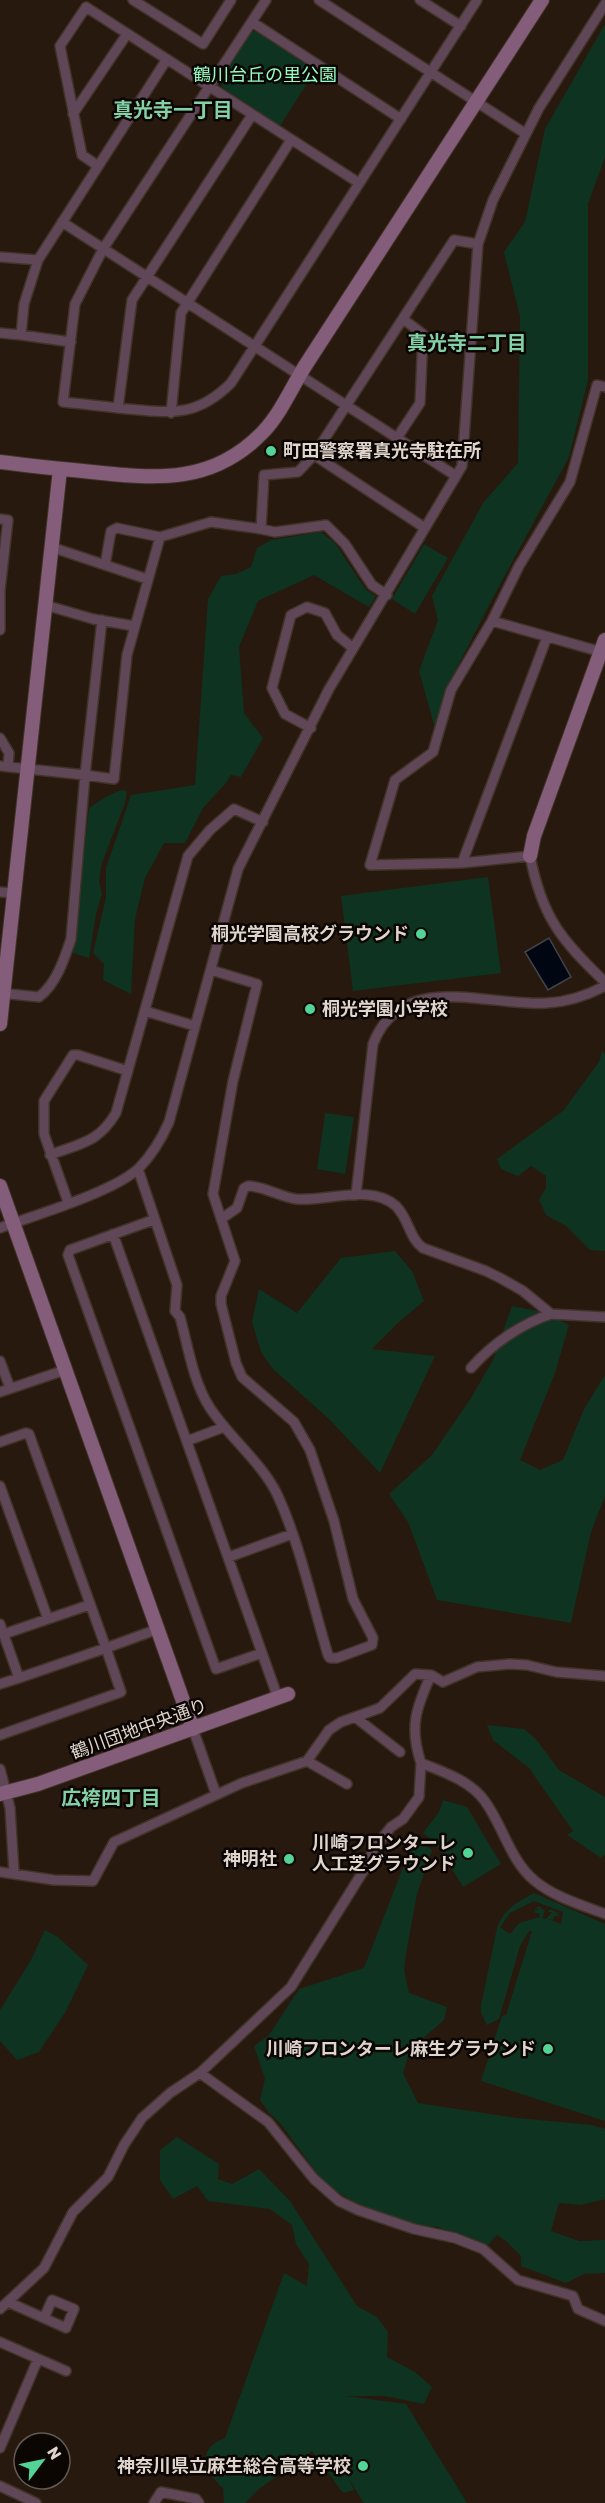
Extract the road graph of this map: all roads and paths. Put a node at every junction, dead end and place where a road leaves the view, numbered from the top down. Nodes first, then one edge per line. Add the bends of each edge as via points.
1 (133, 0) edge
2 (266, 0) edge
3 (319, 0) edge
4 (420, 0) edge
5 (477, 0) edge
6 (542, 0) edge
7 (226, 2) edge
8 (605, 4) edge
9 (252, 22) junction
10 (461, 26) junction
11 (127, 34) junction
12 (167, 59) junction
13 (431, 71) junction
14 (209, 87) junction
15 (477, 102) junction
16 (73, 114) junction
17 (252, 115) junction
18 (401, 118) junction
19 (525, 134) junction
20 (291, 140) junction
21 (98, 166) junction
22 (359, 183) junction
23 (62, 222) junction
24 (478, 244) junction
25 (103, 249) junction
26 (0, 256) edge
27 (38, 260) junction
28 (147, 277) junction
29 (187, 303) junction
30 (403, 319) junction
31 (0, 333) edge
32 (21, 336) junction
33 (71, 342) junction
34 (254, 346) junction
35 (300, 375) junction
36 (605, 387) edge
37 (346, 405) junction
38 (118, 408) junction
39 (171, 413) junction
40 (397, 438) junction
41 (314, 455) junction
42 (0, 462) edge
43 (60, 469) junction
44 (456, 476) junction
45 (0, 519) edge
46 (425, 528) junction
47 (261, 529) junction
48 (160, 537) junction
49 (51, 547) junction
50 (105, 565) junction
51 (147, 579) junction
52 (0, 590) edge
53 (387, 595) junction
54 (45, 605) junction
55 (102, 620) junction
56 (492, 621) junction
57 (134, 626) junction
58 (0, 630) edge
59 (547, 637) junction
60 (353, 648) junction
61 (604, 648) edge
62 (311, 728) junction
63 (0, 738) edge
64 (4, 766) edge
65 (28, 769) junction
66 (85, 775) junction
67 (263, 822) junction
68 (530, 856) junction
69 (462, 864) junction
70 (7, 892) edge
71 (211, 970) junction
72 (605, 982) edge
73 (605, 986) edge
74 (2, 993) edge
75 (145, 1011) junction
76 (0, 1024) edge
77 (195, 1026) junction
78 (128, 1071) junction
79 (50, 1155) junction
80 (138, 1169) junction
81 (0, 1186) edge
82 (356, 1196) junction
83 (68, 1203) junction
84 (221, 1219) junction
85 (153, 1220) junction
86 (6, 1226) edge
87 (113, 1234) junction
88 (551, 1314) junction
89 (605, 1317) edge
90 (0, 1361) edge
91 (471, 1368) dead end
92 (65, 1370) junction
93 (10, 1388) junction
94 (0, 1392) edge
95 (224, 1427) junction
96 (186, 1440) junction
97 (0, 1442) edge
98 (0, 1486) edge
99 (292, 1534) junction
100 (229, 1557) junction
101 (89, 1605) junction
102 (48, 1618) junction
103 (0, 1624) edge
104 (158, 1629) junction
105 (4, 1634) junction
106 (106, 1648) junction
107 (262, 1653) junction
108 (431, 1675) junction
109 (605, 1676) edge
110 (19, 1678) junction
111 (0, 1684) edge
112 (283, 1696) joint
113 (355, 1717) junction
114 (193, 1729) junction
115 (0, 1735) edge
116 (400, 1752) dead end
117 (307, 1761) junction
118 (421, 1763) junction
119 (0, 1769) edge
120 (347, 1784) dead end
121 (4, 1793) edge
122 (216, 1794) junction
123 (0, 1872) edge
124 (14, 1872) junction
125 (605, 1914) edge
126 (200, 2073) junction
127 (8, 2302) junction
128 (0, 2309) edge
129 (44, 2318) dead end
130 (605, 2321) edge
131 (0, 2342) edge
132 (38, 2359) junction
133 (66, 2371) dead end
134 (0, 2448) edge
135 (0, 2486) edge
136 (36, 2503) edge
137 (154, 2503) edge
138 (200, 2503) edge

1 - 7 street via 203,44
2 - 9 street
3 - 13 street
4 - 10 street
5 - 10 street
6 - 15 street
8 - 19 street
9 - 14 street
9 - 18 street
10 - 13 street
11 - 12 street
11 - 16 street
11 - 16 street via 86,7 60,46
12 - 14 street
12 - 21 street
13 - 15 street
13 - 18 street
14 - 17 street
14 - 25 street
15 - 19 street
15 - 35 street
16 - 21 street via 82,155
17 - 20 street
17 - 28 street
18 - 22 street
19 - 24 street via 493,200
20 - 22 street
20 - 29 street
21 - 23 street
22 - 34 street
23 - 25 street
23 - 27 street
24 - 30 street via 454,240
24 - 44 street via 462,466
25 - 28 street
25 - 33 street via 75,304
26 - 27 street
27 - 32 street via 24,304
28 - 29 street
28 - 38 street via 132,300
29 - 34 street
29 - 39 street via 178,319
30 - 37 street
30 - 40 street via 423,334 420,403
31 - 32 street
32 - 33 street
33 - 38 street via 63,402
34 - 35 street
34 - 39 street via 222,392 196,407
35 - 37 street
35 - 43 street via 263,431 215,466 182,476 157,478
36 - 56 street via 597,385 570,482 519,566
37 - 40 street
37 - 41 street
38 - 39 street
40 - 44 street
41 - 46 street
41 - 47 street via 298,472 264,475
42 - 43 street
43 - 49 street
44 - 46 street
45 - 52 street via 8,520
46 - 53 street
47 - 48 street via 211,522
47 - 53 street via 275,532 326,525 345,544 372,585
48 - 50 street via 117,528 111,531
48 - 51 street
49 - 50 street
49 - 54 street
50 - 51 street
51 - 57 street
52 - 58 street
53 - 60 street
54 - 55 street
54 - 65 street
55 - 57 street
55 - 66 street
56 - 59 street
56 - 69 street via 451,690 433,752 395,780 370,865
57 - 66 street via 127,655 114,779
59 - 61 street
59 - 69 street
60 - 62 street
60 - 62 street via 337,635 325,613 307,607 291,615 272,688 285,714
61 - 68 street
62 - 67 street
63 - 64 street via 9,753
64 - 65 street
65 - 66 street
65 - 70 street
66 - 74 street via 71,939 65,956 48,990 39,997
67 - 71 street via 238,869
67 - 75 street via 234,808 188,856
68 - 69 street
68 - 72 street via 535,880 554,926 579,958
70 - 74 street
71 - 77 street
71 - 84 street via 257,984 233,1081 213,1194
73 - 82 street via 548,1003 433,997 409,1002 390,1017 373,1044
74 - 76 street
75 - 77 street
75 - 78 street
77 - 80 street via 169,1122 159,1145
78 - 79 street via 116,1113 106,1130
78 - 79 street via 73,1055 45,1101 44,1134
79 - 83 street
80 - 83 street
80 - 85 street
81 - 86 street
82 - 84 street via 303,1200 248,1186 237,1208
82 - 88 street via 370,1196 395,1206 423,1248 494,1275 523,1291
83 - 86 street
84 - 99 street via 235,1261 220,1296 239,1371 303,1434 333,1521 353,1599 373,1638 372,1645 330,1658
85 - 87 street
85 - 95 street via 177,1285 175,1311 202,1394
86 - 92 street
87 - 96 street
87 - 107 street via 68,1252 97,1339 216,1669
88 - 89 street
88 - 91 street via 531,1321 483,1354
90 - 93 street
92 - 93 street
92 - 104 street
93 - 94 street
95 - 96 street
95 - 99 street via 268,1479
96 - 100 street
97 - 101 street via 29,1434
98 - 102 street
99 - 100 street
100 - 107 street
101 - 102 street
101 - 106 street
102 - 105 street
103 - 105 street
104 - 106 street
104 - 114 street
105 - 110 street
106 - 110 street
106 - 115 street via 121,1692
107 - 112 street
108 - 109 street via 443,1682 477,1667 510,1664
108 - 113 street via 415,1674 380,1708
108 - 118 street via 414,1719 415,1746
110 - 111 street
112 - 114 street, 鶴川団地中央通り
113 - 116 street
113 - 117 street via 329,1730
114 - 121 street, 鶴川団地中央通り
114 - 122 street
117 - 120 street
117 - 122 street
118 - 125 street via 454,1777 483,1798 533,1880
118 - 126 street via 419,1797 373,1850 358,1881 291,1987
119 - 121 street
121 - 124 street
122 - 124 street via 114,1842 93,1881 54,1880
123 - 124 street
126 - 127 street via 142,2118 108,2177 73,2212 44,2268
126 - 130 street via 268,2122 314,2179 339,2201 483,2249 518,2280 573,2296 578,2309
127 - 128 street
127 - 129 street
131 - 132 street
132 - 133 street
132 - 134 street
135 - 136 street
137 - 138 street via 161,2492

